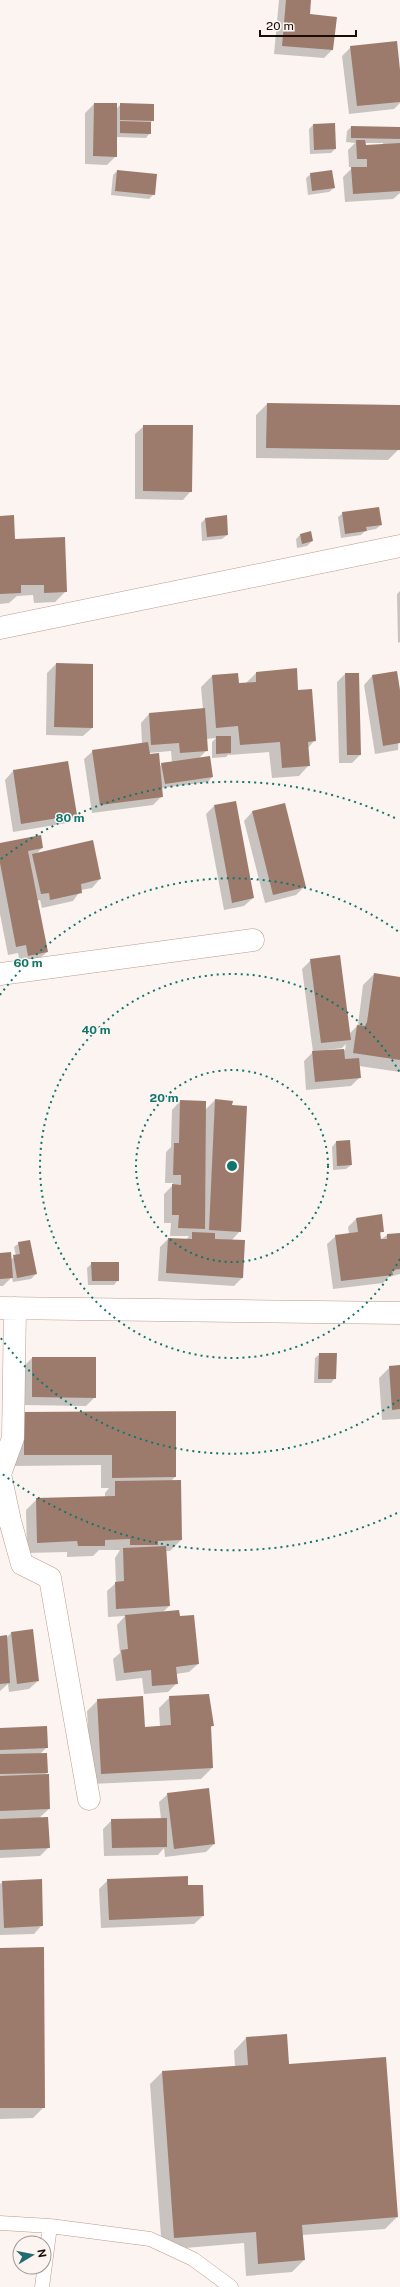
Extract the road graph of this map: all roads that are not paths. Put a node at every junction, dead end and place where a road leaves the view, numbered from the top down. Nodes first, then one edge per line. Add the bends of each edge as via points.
1 (400, 546) edge
2 (0, 628) edge
3 (253, 940) dead end
4 (0, 974) edge
5 (7, 1308) edge
6 (400, 1314) edge
7 (90, 1799) dead end
8 (0, 2223) edge
9 (50, 2226) junction
10 (42, 2287) edge
11 (231, 2287) edge

1 - 2 street
3 - 4 street
5 - 6 street
5 - 7 street via 13,1438 0,1474 22,1564 50,1578
8 - 9 lane
9 - 10 lane
9 - 11 lane via 150,2239 193,2259

